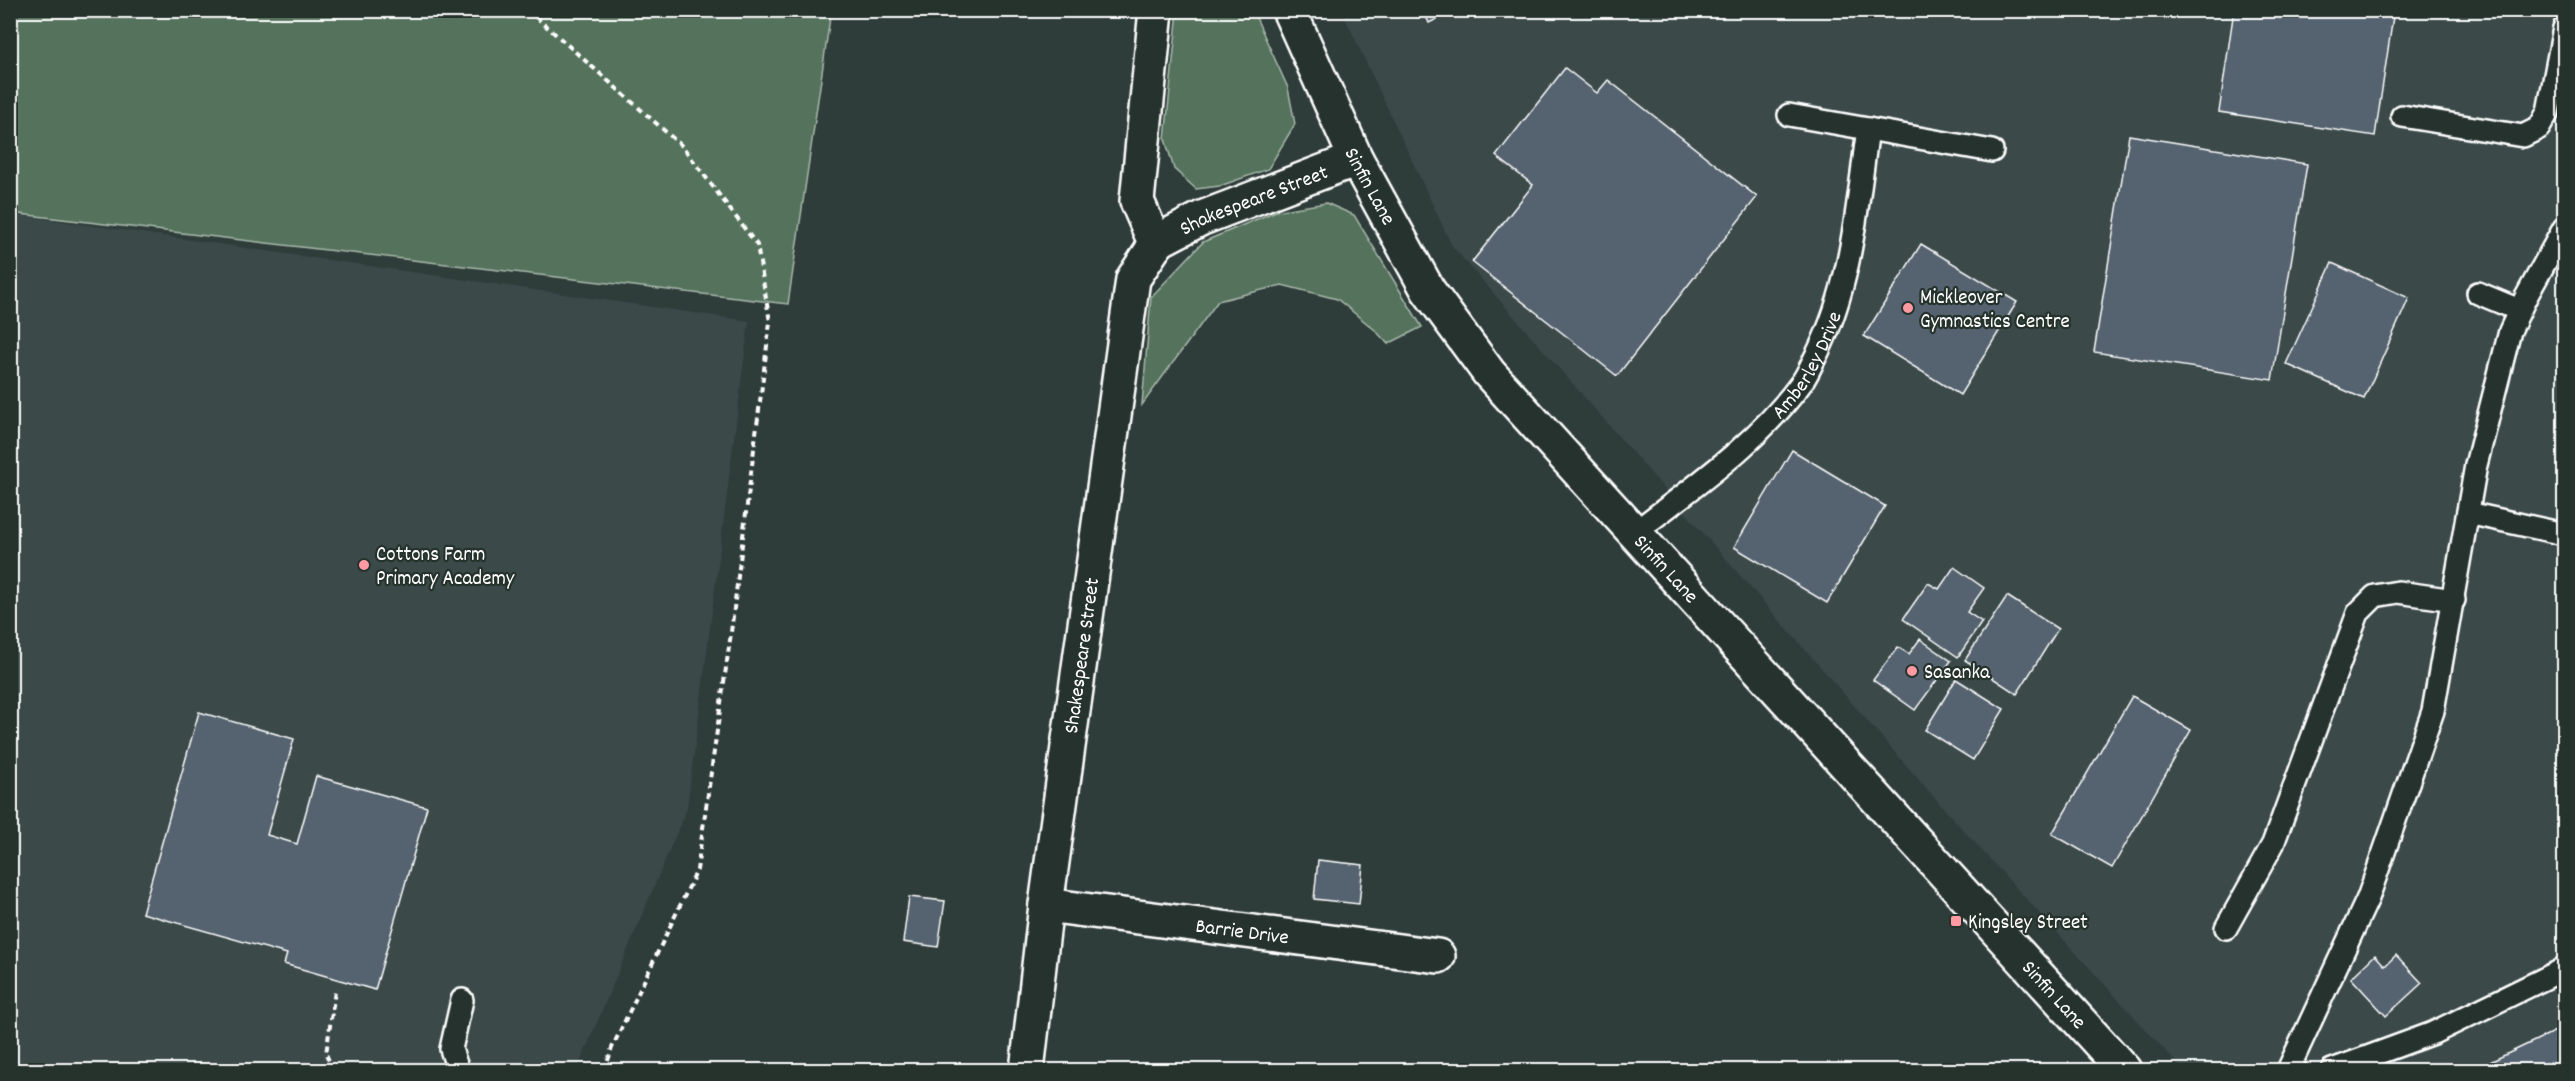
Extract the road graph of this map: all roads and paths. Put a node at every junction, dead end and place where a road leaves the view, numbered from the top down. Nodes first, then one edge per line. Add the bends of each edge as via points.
1 (528, 10) edge
2 (1156, 10) edge
3 (1289, 10) edge
4 (2565, 28) edge
5 (1789, 115) dead end
6 (2402, 116) dead end
7 (1868, 129) junction
8 (1992, 151) dead end
9 (1356, 159) junction
10 (2565, 228) edge
11 (1156, 245) junction
12 (2557, 249) edge
13 (2478, 293) dead end
14 (2519, 310) junction
15 (2468, 513) junction
16 (1634, 533) junction
17 (2565, 534) edge
18 (2454, 600) junction
19 (1046, 905) junction
20 (2226, 928) dead end
21 (1438, 956) dead end
22 (2565, 969) edge
23 (335, 991) dead end
24 (462, 1000) dead end
25 (333, 1071) edge
26 (458, 1071) edge
27 (605, 1071) edge
28 (1027, 1071) edge
29 (2124, 1071) edge
30 (2288, 1071) edge
31 (2332, 1071) edge

1 - 27 path via 683,147 757,245 770,322 697,870 612,1048
2 - 11 street, Shakespeare Street via 1137,201
3 - 9 street, Sinfin Lane
4 - 6 lane via 2548,112 2539,128 2523,136
5 - 7 lane
7 - 8 lane
7 - 16 lane, Amberley Drive via 1848,266 1828,332 1803,381 1766,426 1738,452
9 - 11 street, Shakespeare Street via 1202,218
9 - 16 street, Sinfin Lane via 1428,290 1482,364
10 - 12 lane
11 - 19 street, Shakespeare Street via 1133,279
12 - 14 lane
13 - 14 lane
14 - 15 lane via 2510,331 2476,465
15 - 17 lane
15 - 18 lane
16 - 29 street, Sinfin Lane
18 - 20 lane via 2398,592 2375,596 2358,613 2273,844
18 - 30 lane via 2433,711 2368,898
19 - 21 street, Barrie Drive
19 - 28 street, Shakespeare Street
22 - 31 lane via 2433,1033
23 - 25 path via 326,1054
24 - 26 lane via 451,1049

